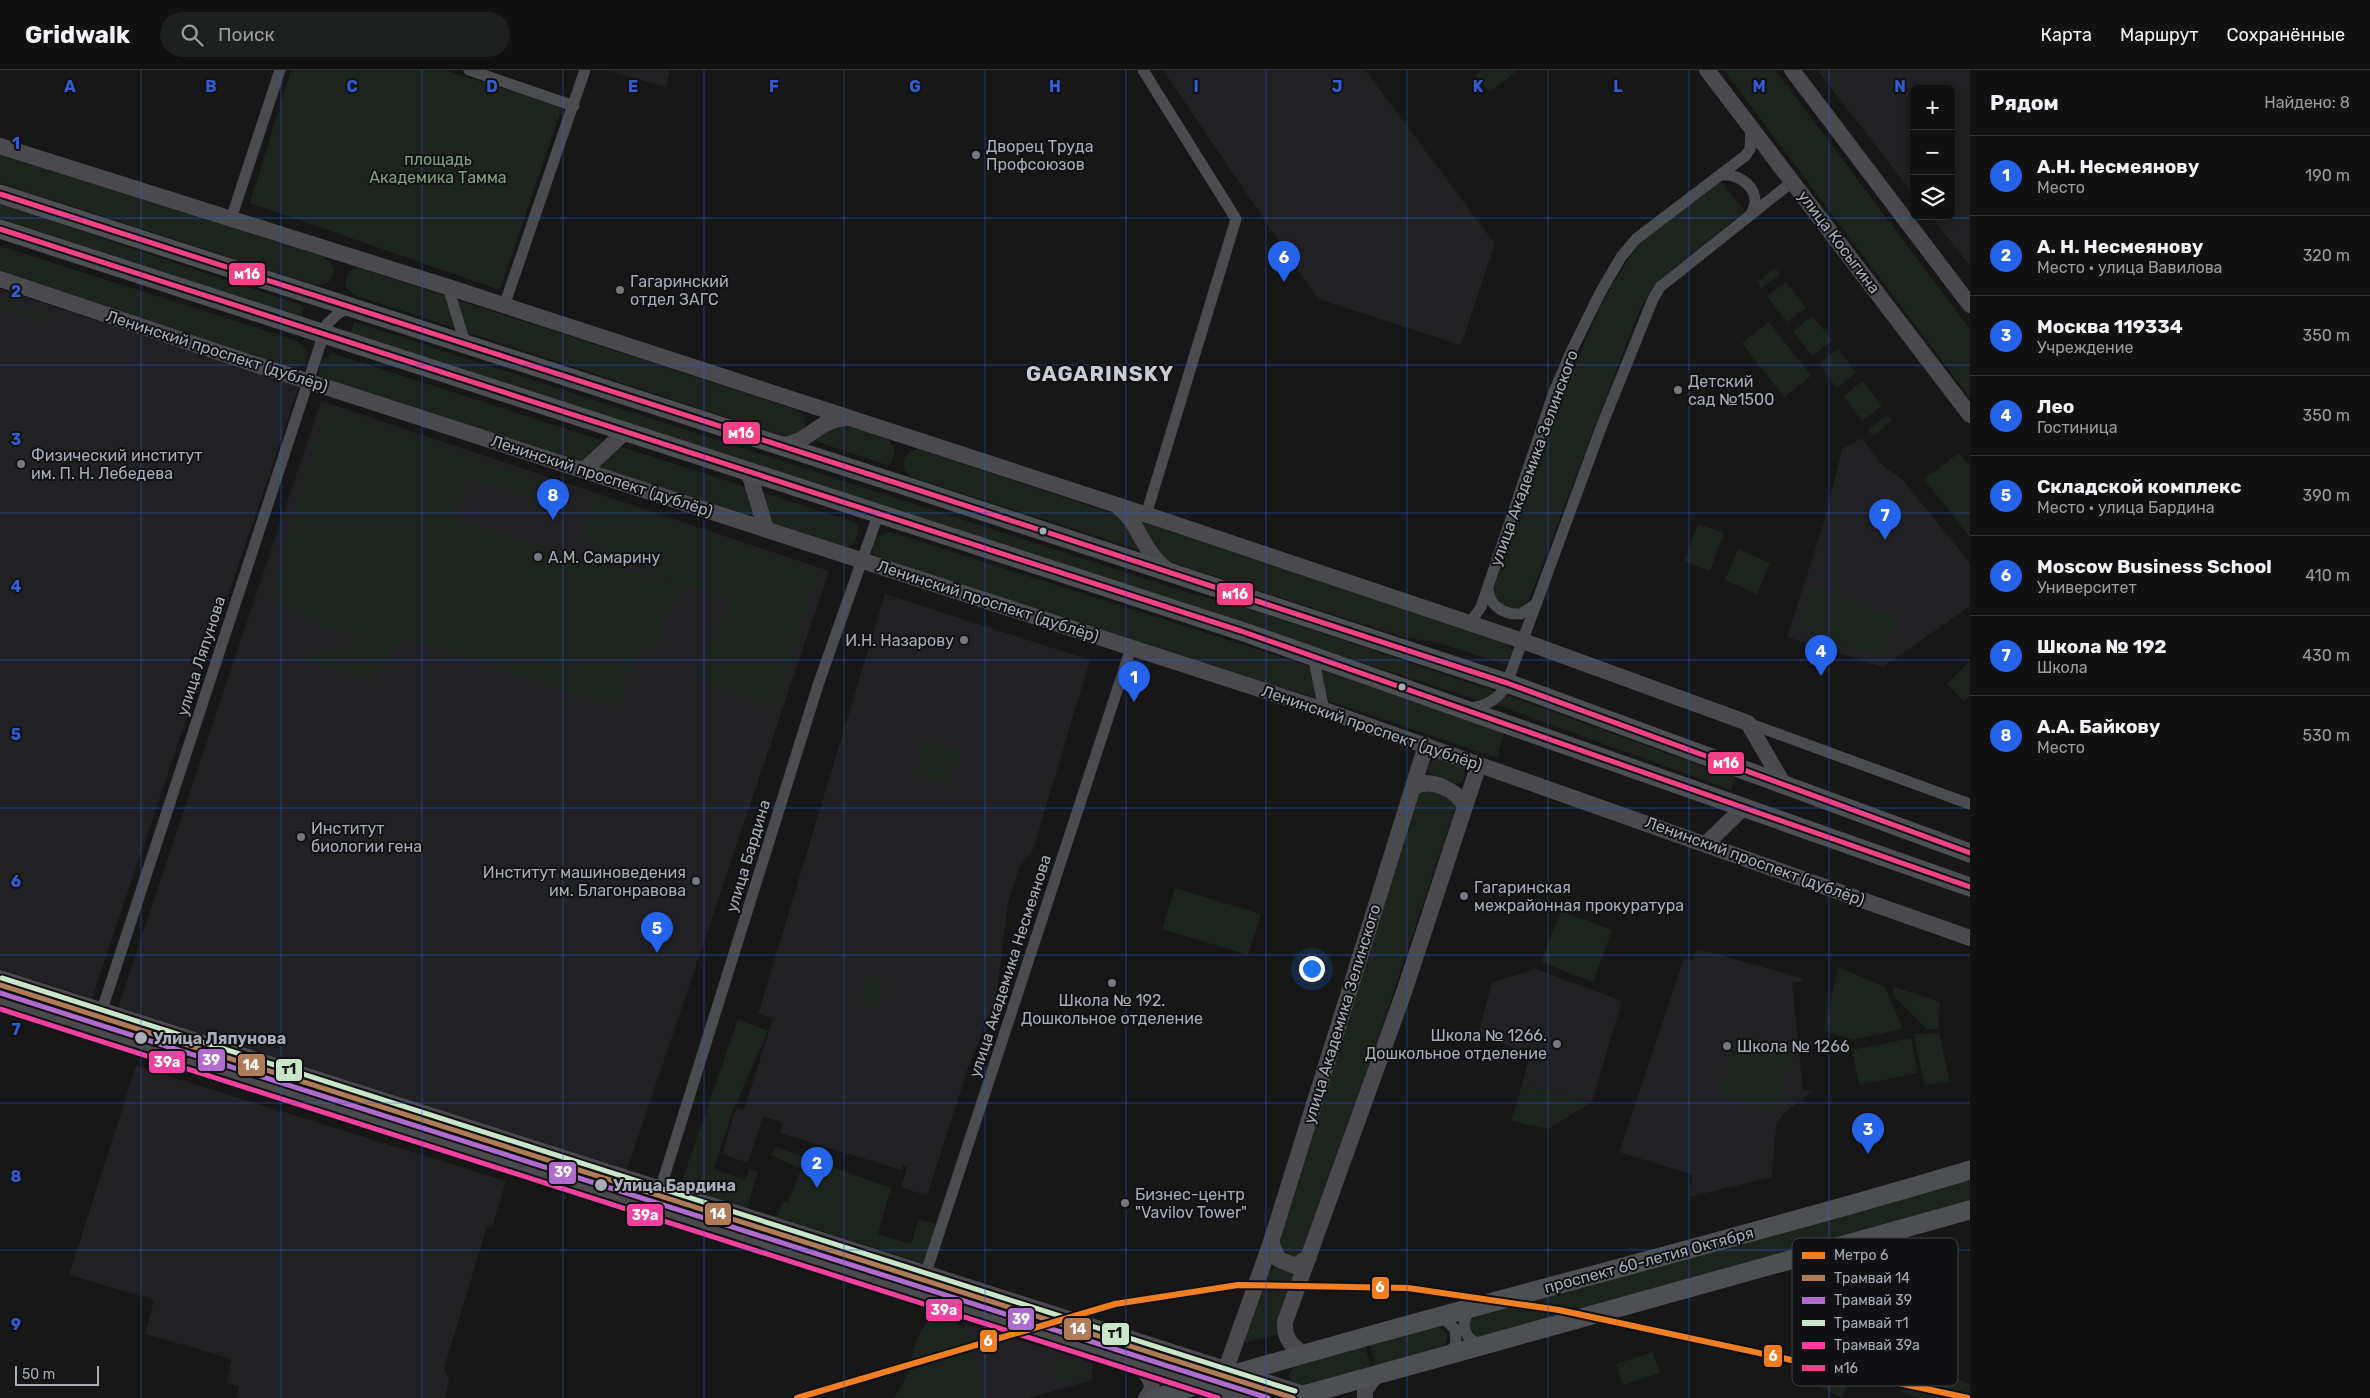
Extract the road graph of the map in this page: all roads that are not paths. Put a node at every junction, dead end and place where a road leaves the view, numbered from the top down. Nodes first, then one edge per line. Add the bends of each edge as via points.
1 (280, 70) edge
2 (469, 70) edge
3 (585, 70) edge
4 (1143, 70) edge
5 (1707, 70) edge
6 (1792, 70) edge
7 (574, 106) junction
8 (1750, 127) junction
9 (0, 146) edge
10 (1721, 175) junction
11 (1792, 182) junction
12 (0, 194) edge
13 (1752, 214) junction
14 (231, 220) junction
15 (0, 229) edge
16 (0, 279) edge
17 (448, 287) junction
18 (1970, 305) edge
19 (504, 306) junction
20 (358, 309) junction
21 (324, 334) junction
22 (466, 343) junction
23 (308, 382) junction
24 (1970, 415) edge
25 (847, 418) junction
26 (625, 432) junction
27 (780, 445) junction
28 (584, 470) junction
29 (749, 473) junction
30 (1115, 505) junction
31 (878, 515) junction
32 (1146, 515) junction
33 (766, 529) junction
34 (861, 559) junction
35 (1171, 572) junction
36 (1488, 589) junction
37 (1536, 604) junction
38 (1470, 623) junction
39 (1523, 641) junction
40 (1131, 648) junction
41 (1314, 656) junction
42 (1507, 683) junction
43 (1464, 708) junction
44 (1324, 710) junction
45 (1748, 723) junction
46 (1426, 745) junction
47 (1479, 764) junction
48 (1784, 785) junction
49 (1414, 787) junction
50 (1970, 804) edge
51 (1465, 806) junction
52 (1744, 806) junction
53 (1706, 844) junction
54 (1970, 853) edge
55 (1970, 887) edge
56 (1970, 938) edge
57 (0, 978) edge
58 (0, 1000) edge
59 (102, 1011) junction
60 (95, 1031) junction
61 (1970, 1170) edge
62 (660, 1189) junction
63 (654, 1209) junction
64 (1970, 1210) edge
65 (1869, 1238) edge
66 (1270, 1242) junction
67 (1309, 1257) junction
68 (1792, 1259) edge
69 (1262, 1265) junction
70 (926, 1274) junction
71 (1302, 1278) junction
72 (919, 1294) junction
73 (1473, 1307) junction
74 (1436, 1316) junction
75 (1482, 1345) junction
76 (1304, 1354) junction
77 (1446, 1356) junction
78 (1136, 1362) junction
79 (1233, 1371) junction
80 (1376, 1375) junction
81 (1201, 1384) junction
82 (1305, 1397) edge
83 (1146, 1398) edge
84 (1155, 1398) edge
85 (1245, 1398) edge
86 (1365, 1398) edge

1 - 14 street
2 - 7 street
3 - 7 street
4 - 32 street via 1236,219
5 - 8 street, улица Косыгина
6 - 18 street
7 - 19 street
8 - 10 street, улица Академика Зелинского via 1750,149
8 - 11 street, улица Косыгина
9 - 14 street
10 - 13 street via 1744,180 1755,197
10 - 36 street, улица Академика Зелинского via 1627,247 1600,293 1554,392
11 - 13 street
11 - 24 street, улица Косыгина
12 - 20 main road
13 - 37 street via 1669,279 1653,299
14 - 17 street
15 - 21 main road
16 - 23 street, Ленинский проспект (дублёр)
17 - 19 street
17 - 22 street
19 - 25 street
20 - 21 street, улица Ляпунова via 348,309 332,318
20 - 22 main road
21 - 23 street, улица Ляпунова
21 - 26 main road
22 - 27 main road
23 - 28 street, Ленинский проспект (дублёр)
23 - 59 street, улица Ляпунова
25 - 27 street via 828,421 796,443
25 - 30 street
26 - 28 street
26 - 29 main road
27 - 35 main road
28 - 33 street, Ленинский проспект (дублёр)
29 - 31 main road
29 - 33 street
30 - 32 street
30 - 35 street via 1128,516 1155,560
31 - 34 street, улица Бардина
31 - 41 main road
32 - 38 street
33 - 34 street, Ленинский проспект (дублёр)
34 - 40 street, Ленинский проспект (дублёр)
34 - 62 street, улица Бардина via 819,682
35 - 42 main road
36 - 37 street, улица Академика Зелинского via 1492,602 1504,611 1521,614
36 - 38 street, улица Академика Зелинского
37 - 39 street
38 - 39 street
39 - 42 street
39 - 45 street
40 - 44 street, Ленинский проспект (дублёр)
40 - 70 street, улица Академика Несмеянова
41 - 43 main road
41 - 44 street
42 - 43 street via 1496,698 1477,707
42 - 48 main road
43 - 52 main road
44 - 46 street, Ленинский проспект (дублёр)
45 - 48 street
45 - 50 street
46 - 47 street, Ленинский проспект (дублёр)
46 - 49 street, улица Академика Зелинского
47 - 51 street
47 - 53 street, Ленинский проспект (дублёр)
48 - 54 main road
49 - 51 street via 1429,783 1452,792
49 - 66 street, улица Академика Зелинского
51 - 67 street via 1404,992
52 - 53 street
52 - 55 main road
53 - 56 street, Ленинский проспект (дублёр)
57 - 59 street
58 - 60 street
59 - 60 street, улица Ляпунова
59 - 62 street
60 - 63 street
61 - 73 main road, проспект 60-летия Октября via 1675,1254
62 - 63 street, улица Бардина
62 - 70 street
63 - 72 street
64 - 65 main road
66 - 67 street via 1278,1259 1295,1266
66 - 69 street, улица Академика Зелинского
67 - 71 street
68 - 75 main road
69 - 71 street via 1282,1263 1298,1270
69 - 79 street, улица Академика Зелинского
70 - 72 street, улица Академика Несмеянова
70 - 79 street
71 - 76 street via 1286,1322 1285,1334 1291,1345
72 - 78 street
73 - 74 main road, проспект 60-летия Октября
73 - 75 street via 1466,1315 1464,1326 1470,1339
74 - 76 main road, проспект 60-летия Октября
74 - 77 street via 1455,1329 1456,1344
75 - 77 main road
76 - 79 main road, проспект 60-летия Октября
77 - 80 main road
78 - 81 street
78 - 83 street via 1150,1377 1151,1393
79 - 81 main road, проспект 60-летия Октября
79 - 82 street
80 - 82 main road
80 - 86 street via 1366,1390
81 - 84 main road, проспект 60-летия Октября
81 - 85 street

